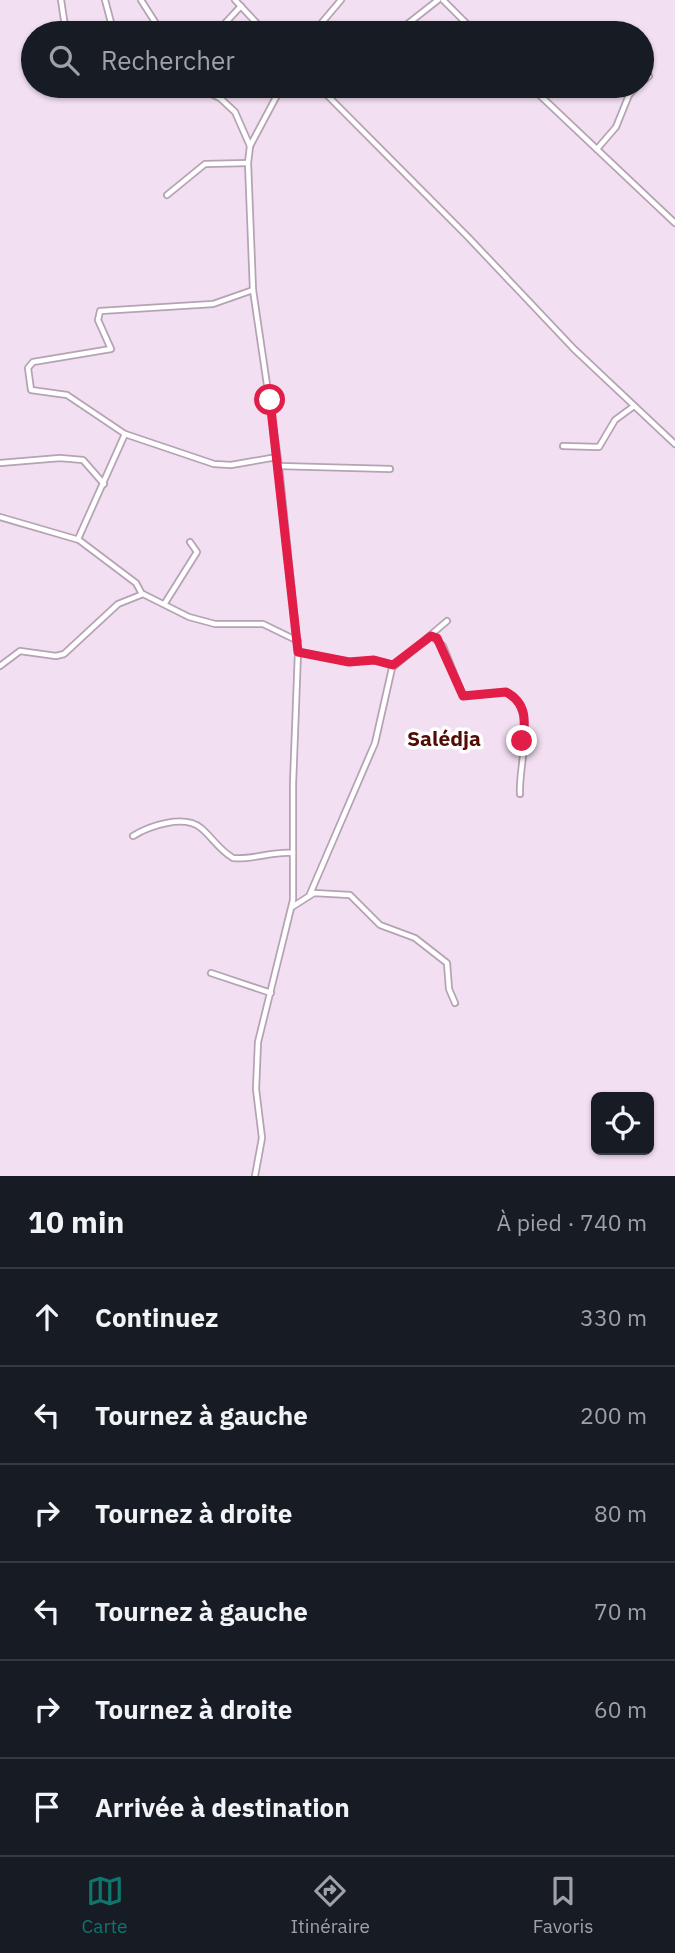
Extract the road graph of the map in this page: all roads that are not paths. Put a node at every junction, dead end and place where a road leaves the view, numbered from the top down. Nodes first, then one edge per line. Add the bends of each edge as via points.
1 (61, 0) edge
2 (104, 0) edge
3 (141, 0) edge
4 (235, 0) edge
5 (341, 0) edge
6 (441, 0) edge
7 (241, 6) junction
8 (64, 21) edge
9 (110, 21) edge
10 (154, 21) edge
11 (227, 21) edge
12 (255, 21) edge
13 (323, 21) edge
14 (412, 21) edge
15 (463, 21) edge
16 (218, 98) edge
17 (276, 98) edge
18 (330, 98) edge
19 (543, 98) edge
20 (628, 98) edge
21 (250, 146) junction
22 (597, 149) junction
23 (248, 163) junction
24 (167, 195) dead end
25 (675, 223) edge
26 (253, 290) junction
27 (634, 406) junction
28 (125, 434) junction
29 (675, 443) edge
30 (563, 446) dead end
31 (277, 457) junction
32 (0, 463) edge
33 (279, 466) junction
34 (390, 469) dead end
35 (104, 484) junction
36 (0, 517) edge
37 (78, 539) junction
38 (190, 542) dead end
39 (142, 594) junction
40 (165, 603) junction
41 (447, 621) dead end
42 (431, 636) junction
43 (298, 642) junction
44 (298, 652) junction
45 (393, 665) junction
46 (0, 666) edge
47 (520, 794) dead end
48 (133, 836) dead end
49 (293, 853) junction
50 (310, 894) junction
51 (292, 907) junction
52 (211, 973) dead end
53 (271, 993) junction
54 (455, 1003) dead end
55 (255, 1176) edge

1 - 8 street
2 - 9 street
3 - 10 street
4 - 7 street
5 - 13 street
6 - 14 street
6 - 15 street
7 - 11 street
7 - 12 street
16 - 21 street via 239,119
17 - 21 street
18 - 27 street
19 - 22 street
20 - 22 street via 616,127
21 - 23 street
22 - 25 street
23 - 24 street via 205,164
23 - 26 street
26 - 28 street via 213,304 100,311 98,320 110,350 50,358 29,366 33,392 67,395
26 - 31 street
27 - 29 street
27 - 30 street via 615,420 599,447
28 - 31 street via 224,466
28 - 35 street
31 - 33 street
32 - 35 street via 83,460
33 - 34 street
33 - 43 street
35 - 37 street
36 - 37 street
37 - 39 street via 136,583
38 - 40 street via 197,552
39 - 40 street
39 - 46 street via 118,604 64,654 20,651
40 - 43 street via 189,617 215,624 263,624
41 - 42 street
42 - 45 street
42 - 47 street via 443,646 463,696 506,692 519,704 526,725
43 - 44 street
44 - 45 street
44 - 49 street
45 - 50 street via 378,735
48 - 49 street via 154,825 190,822 233,858
49 - 51 street
50 - 51 street
50 - 54 street via 350,895 380,925 402,931 426,946 448,965
51 - 53 street
52 - 53 street
53 - 55 street via 257,1050 262,1138

